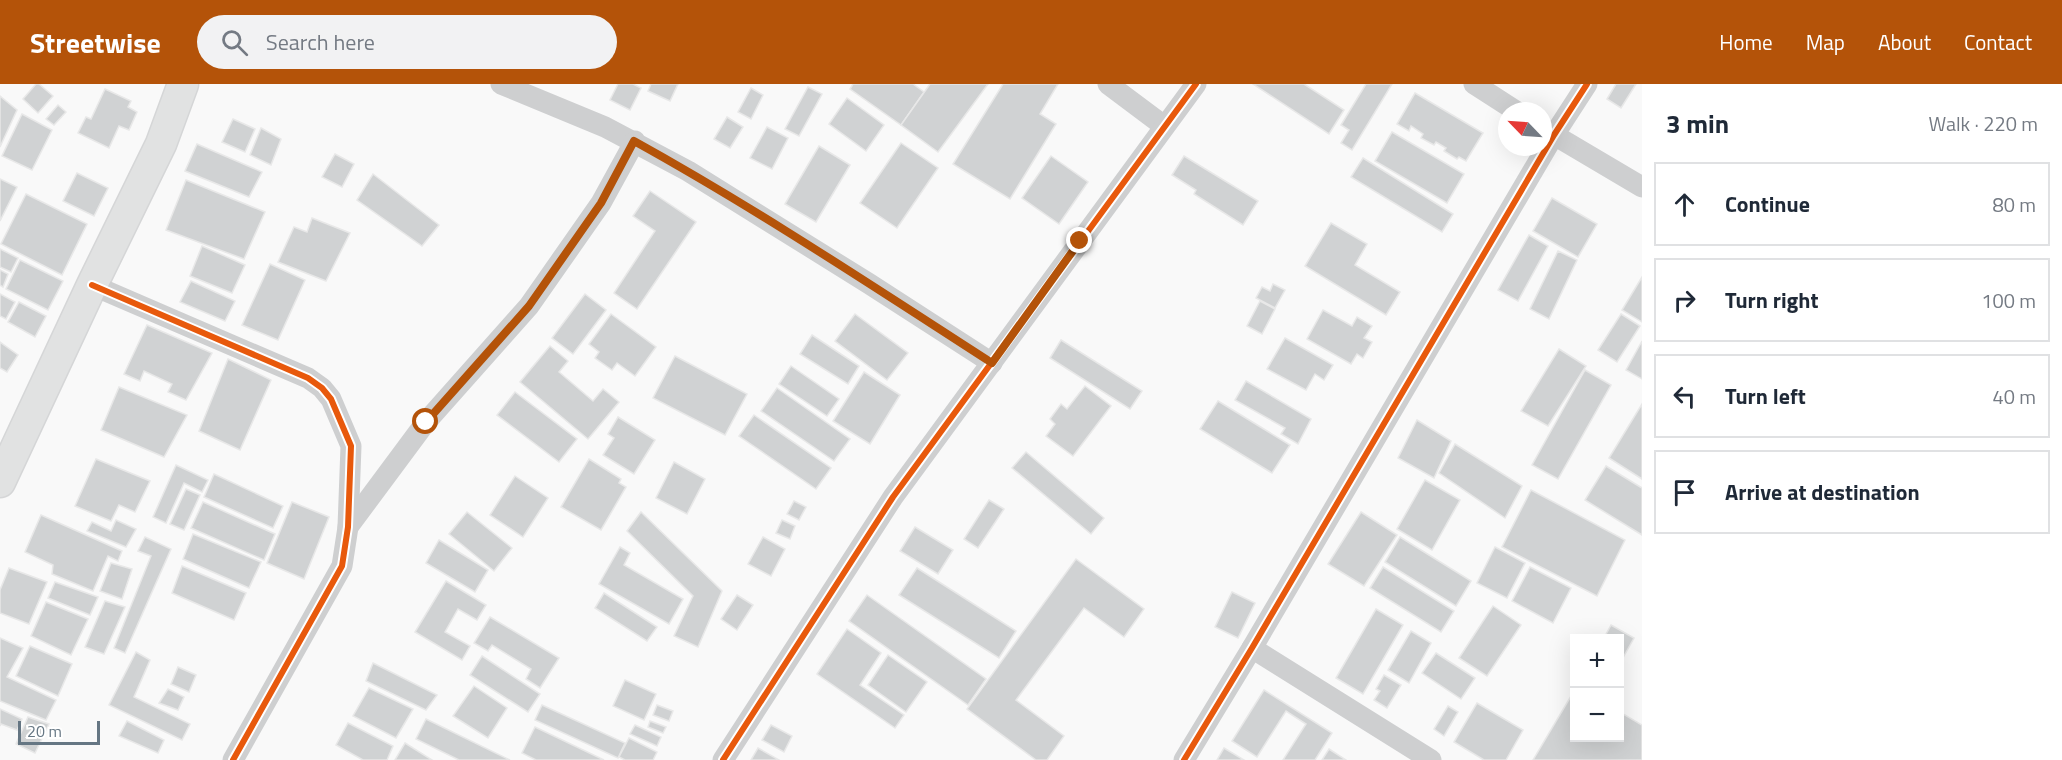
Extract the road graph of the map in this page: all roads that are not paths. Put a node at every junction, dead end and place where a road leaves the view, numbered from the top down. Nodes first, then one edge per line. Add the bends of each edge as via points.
1 (183, 84) edge
2 (501, 84) edge
3 (1108, 84) edge
4 (1196, 84) edge
5 (1474, 84) edge
6 (1587, 84) edge
7 (1502, 102) edge
8 (1164, 126) junction
9 (1552, 127) edge
10 (1552, 134) edge
11 (634, 141) junction
12 (1534, 156) edge
13 (1642, 187) edge
14 (92, 285) junction
15 (992, 363) junction
16 (0, 482) edge
17 (348, 527) junction
18 (1252, 648) junction
19 (233, 760) edge
20 (723, 760) edge
21 (1184, 760) edge
22 (1431, 760) edge

1 - 14 street via 161,144
2 - 11 street
3 - 8 street
4 - 8 street
5 - 7 street
6 - 9 street
8 - 15 street
10 - 13 street
11 - 15 street via 714,186
11 - 17 street via 601,203 529,306 426,422
12 - 18 street
14 - 16 street
14 - 17 street via 308,378 322,388 331,399 351,446
15 - 20 street via 893,497
17 - 19 street via 342,566
18 - 21 street
18 - 22 street

